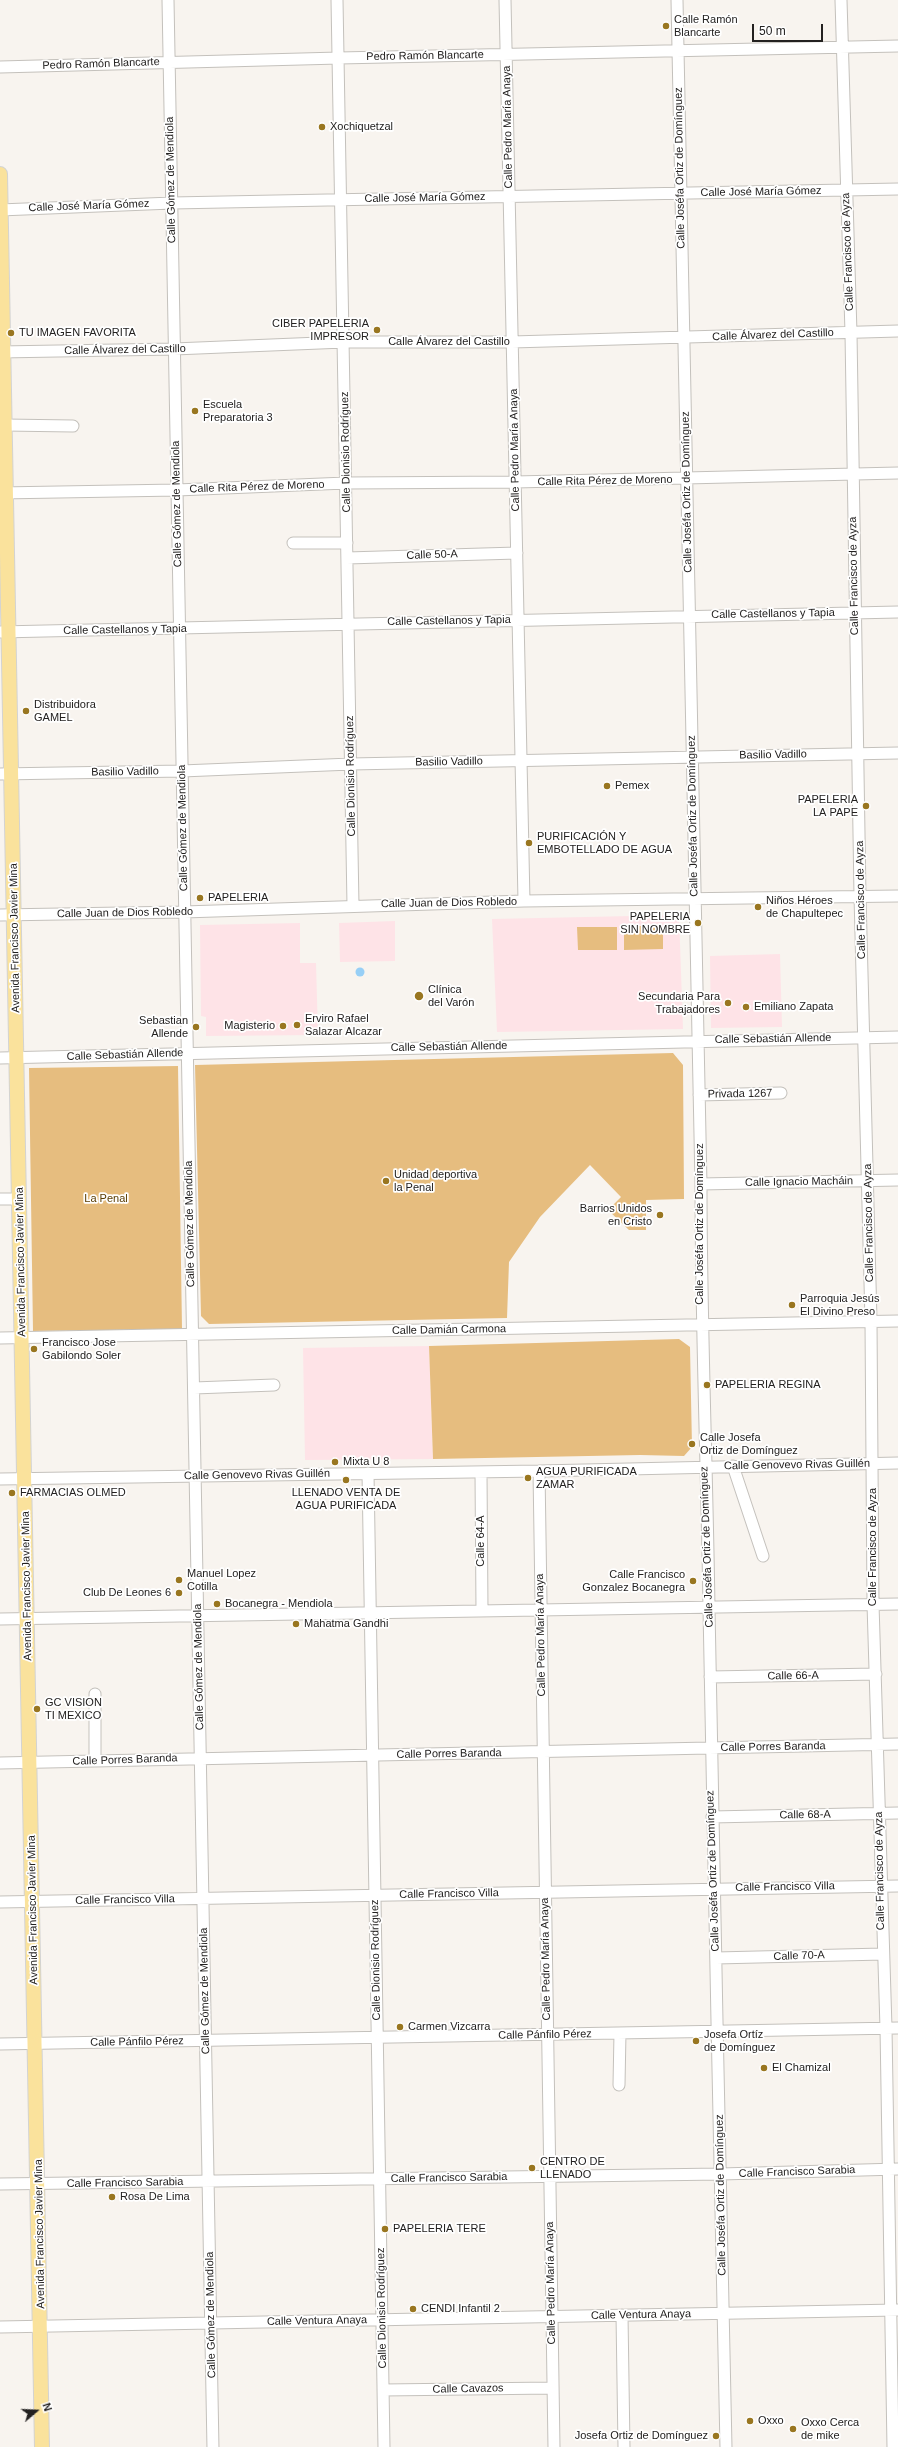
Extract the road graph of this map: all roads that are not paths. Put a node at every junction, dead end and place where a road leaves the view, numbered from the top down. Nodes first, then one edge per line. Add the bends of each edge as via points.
1 (168, 0) edge
2 (338, 0) edge
3 (505, 0) edge
4 (677, 0) edge
5 (841, 0) edge
6 (898, 46) edge
7 (841, 48) junction
8 (678, 51) junction
9 (506, 54) junction
10 (338, 58) junction
11 (169, 62) junction
12 (0, 67) edge
13 (0, 174) edge
14 (898, 189) edge
15 (846, 190) junction
16 (681, 193) junction
17 (509, 196) junction
18 (341, 199) junction
19 (172, 202) junction
20 (0, 210) edge
21 (898, 331) edge
22 (851, 333) junction
23 (684, 338) junction
24 (344, 342) junction
25 (512, 342) junction
26 (174, 349) junction
27 (2, 352) edge
28 (5, 425) junction
29 (73, 426) dead end
30 (852, 473) junction
31 (898, 473) edge
32 (686, 479) junction
33 (515, 482) junction
34 (346, 483) junction
35 (177, 490) junction
36 (3, 492) edge
37 (293, 543) dead end
38 (347, 543) junction
39 (517, 553) junction
40 (347, 558) junction
41 (898, 612) edge
42 (855, 613) junction
43 (689, 616) junction
44 (518, 620) junction
45 (348, 623) junction
46 (180, 629) junction
47 (5, 632) edge
48 (898, 753) edge
49 (858, 754) junction
50 (692, 757) junction
51 (521, 760) junction
52 (351, 764) junction
53 (182, 771) junction
54 (6, 774) edge
55 (860, 896) junction
56 (898, 896) edge
57 (695, 898) junction
58 (524, 901) junction
59 (353, 905) junction
60 (184, 912) junction
61 (0, 915) edge
62 (15, 915) junction
63 (898, 1037) edge
64 (864, 1038) junction
65 (698, 1041) junction
66 (187, 1054) junction
67 (0, 1058) edge
68 (17, 1058) junction
69 (781, 1093) dead end
70 (699, 1095) junction
71 (898, 1180) edge
72 (868, 1181) junction
73 (701, 1184) junction
74 (0, 1199) edge
75 (20, 1199) junction
76 (871, 1321) junction
77 (898, 1321) edge
78 (701, 1326) junction
79 (193, 1335) junction
80 (0, 1338) edge
81 (22, 1338) junction
82 (274, 1385) dead end
83 (194, 1388) junction
84 (898, 1462) edge
85 (872, 1463) junction
86 (705, 1466) junction
87 (732, 1466) junction
88 (539, 1471) junction
89 (481, 1472) junction
90 (368, 1473) junction
91 (196, 1476) junction
92 (25, 1478) junction
93 (0, 1479) edge
94 (763, 1556) dead end
95 (873, 1604) junction
96 (898, 1604) edge
97 (709, 1607) junction
98 (482, 1610) junction
99 (541, 1610) junction
100 (370, 1612) junction
101 (198, 1615) junction
102 (0, 1619) edge
103 (28, 1619) junction
104 (876, 1674) junction
105 (710, 1677) junction
106 (95, 1694) dead end
107 (878, 1744) junction
108 (898, 1744) edge
109 (710, 1748) junction
110 (543, 1752) junction
111 (372, 1756) junction
112 (201, 1758) junction
113 (95, 1761) junction
114 (0, 1763) edge
115 (30, 1763) junction
116 (898, 1813) edge
117 (879, 1814) junction
118 (712, 1817) junction
119 (880, 1886) junction
120 (898, 1886) edge
121 (714, 1888) junction
122 (545, 1892) junction
123 (375, 1896) junction
124 (204, 1899) junction
125 (0, 1902) edge
126 (33, 1902) junction
127 (883, 1954) junction
128 (716, 1958) junction
129 (886, 2028) junction
130 (898, 2028) edge
131 (717, 2032) junction
132 (620, 2033) junction
133 (547, 2035) junction
134 (377, 2038) junction
135 (206, 2040) junction
136 (36, 2043) junction
137 (0, 2044) edge
138 (619, 2084) dead end
139 (893, 2169) edge
140 (720, 2174) junction
141 (550, 2177) junction
142 (380, 2179) junction
143 (209, 2182) junction
144 (0, 2184) edge
145 (39, 2184) junction
146 (894, 2310) edge
147 (723, 2313) junction
148 (622, 2315) junction
149 (552, 2317) junction
150 (382, 2320) junction
151 (212, 2323) junction
152 (41, 2326) junction
153 (0, 2327) edge
154 (553, 2388) junction
155 (383, 2390) junction
156 (42, 2447) edge
157 (213, 2447) edge
158 (384, 2447) edge
159 (554, 2447) edge
160 (624, 2447) edge
161 (726, 2447) edge
162 (894, 2447) edge

1 - 11 street, Calle Gómez de Mendiola
2 - 10 street, Calle Dionisio Rodríguez
3 - 9 street, Calle Pedro María Anaya
4 - 8 street, Calle Joséfa Ortiz de Domínguez
5 - 7 street, Calle Francisco de Ayza
6 - 7 street, Pedro Ramón Blancarte
7 - 8 street, Pedro Ramón Blancarte
7 - 15 street, Calle Francisco de Ayza
8 - 9 street, Pedro Ramón Blancarte
8 - 16 street, Calle Joséfa Ortiz de Domínguez
9 - 10 street, Pedro Ramón Blancarte
9 - 17 street, Calle Pedro María Anaya
10 - 11 street, Pedro Ramón Blancarte
10 - 18 street, Calle Dionisio Rodríguez
11 - 12 street, Pedro Ramón Blancarte
11 - 19 street, Calle Gómez de Mendiola
13 - 20 main road, Avenida Francisco Javier Mina
14 - 15 street, Calle José María Gómez
15 - 16 street, Calle José María Gómez
15 - 22 street, Calle Francisco de Ayza
16 - 17 street, Calle José María Gómez
16 - 23 street, Calle Joséfa Ortiz de Domínguez
17 - 18 street, Calle José María Gómez
17 - 25 street, Calle Pedro María Anaya
18 - 19 street, Calle José María Gómez
18 - 24 street, Calle Dionisio Rodríguez
19 - 20 street, Calle José María Gómez
19 - 26 street, Calle Gómez de Mendiola
20 - 27 main road, Avenida Francisco Javier Mina
21 - 22 street, Calle Álvarez del Castillo
22 - 23 street, Calle Álvarez del Castillo
22 - 30 street, Calle Francisco de Ayza
23 - 25 street, Calle Álvarez del Castillo
23 - 32 street, Calle Joséfa Ortiz de Domínguez
24 - 25 street, Calle Álvarez del Castillo
24 - 26 street, Calle Álvarez del Castillo
24 - 34 street, Calle Dionisio Rodríguez
25 - 33 street, Calle Pedro María Anaya
26 - 27 street, Calle Álvarez del Castillo
26 - 35 street, Calle Gómez de Mendiola
27 - 28 main road, Avenida Francisco Javier Mina
28 - 29 street
28 - 36 main road, Avenida Francisco Javier Mina
30 - 31 street, Calle Rita Pérez de Moreno
30 - 32 street, Calle Rita Pérez de Moreno
30 - 42 street, Calle Francisco de Ayza
32 - 33 street, Calle Rita Pérez de Moreno
32 - 43 street, Calle Joséfa Ortiz de Domínguez
33 - 34 street, Calle Rita Pérez de Moreno
33 - 39 street, Calle Pedro María Anaya
34 - 35 street, Calle Rita Pérez de Moreno
34 - 38 street, Calle Dionisio Rodríguez
35 - 36 street, Calle Rita Pérez de Moreno
35 - 46 street, Calle Gómez de Mendiola
36 - 47 main road, Avenida Francisco Javier Mina
37 - 38 street
38 - 40 street, Calle Dionisio Rodríguez
39 - 40 street, Calle 50-A
39 - 44 street, Calle Pedro María Anaya
40 - 45 street, Calle Dionisio Rodríguez
41 - 42 street, Calle Castellanos y Tapia
42 - 43 street, Calle Castellanos y Tapia
42 - 49 street, Calle Francisco de Ayza
43 - 44 street, Calle Castellanos y Tapia
43 - 50 street, Calle Joséfa Ortiz de Domínguez
44 - 45 street, Calle Castellanos y Tapia
44 - 51 street, Calle Pedro María Anaya
45 - 46 street, Calle Castellanos y Tapia
45 - 52 street, Calle Dionisio Rodríguez
46 - 47 street, Calle Castellanos y Tapia
46 - 53 street, Calle Gómez de Mendiola
47 - 54 main road, Avenida Francisco Javier Mina
48 - 49 street, Basilio Vadillo
49 - 50 street, Basilio Vadillo
49 - 55 street, Calle Francisco de Ayza
50 - 51 street, Basilio Vadillo
50 - 57 street, Calle Joséfa Ortiz de Domínguez
51 - 52 street, Basilio Vadillo
51 - 58 street, Calle Pedro María Anaya
52 - 53 street, Basilio Vadillo
52 - 59 street, Calle Dionisio Rodríguez
53 - 54 street, Basilio Vadillo
53 - 60 street, Calle Gómez de Mendiola
54 - 62 main road, Avenida Francisco Javier Mina
55 - 56 street, Calle Juan de Dios Robledo
55 - 57 street, Calle Juan de Dios Robledo
55 - 64 street, Calle Francisco de Ayza
57 - 58 street, Calle Juan de Dios Robledo
57 - 65 street, Calle Joséfa Ortiz de Domínguez
58 - 59 street, Calle Juan de Dios Robledo
59 - 60 street, Calle Juan de Dios Robledo
60 - 62 street, Calle Juan de Dios Robledo
60 - 66 street, Calle Gómez de Mendiola
61 - 62 street, Calle Juan de Dios Robledo
62 - 68 main road, Avenida Francisco Javier Mina
63 - 64 street, Calle Sebastián Allende
64 - 65 street, Calle Sebastián Allende
64 - 72 street, Calle Francisco de Ayza
65 - 66 street, Calle Sebastián Allende
65 - 70 street, Calle Joséfa Ortiz de Domínguez
66 - 68 street, Calle Sebastián Allende
66 - 79 street, Calle Gómez de Mendiola
67 - 68 street, Calle Sebastián Allende
68 - 75 main road, Avenida Francisco Javier Mina
69 - 70 street, Privada 1267
70 - 73 street, Calle Joséfa Ortiz de Domínguez
71 - 72 street, Calle Ignacio Macháin
72 - 73 street, Calle Ignacio Macháin
72 - 76 street, Calle Francisco de Ayza
73 - 78 street, Calle Joséfa Ortiz de Domínguez
74 - 75 street
75 - 81 main road, Avenida Francisco Javier Mina
76 - 77 street, Calle Damián Carmona
76 - 78 street, Calle Damián Carmona
76 - 85 street, Calle Francisco de Ayza
78 - 79 street, Calle Damián Carmona
78 - 86 street, Calle Joséfa Ortiz de Domínguez
79 - 81 street, Calle Damián Carmona
79 - 83 street, Calle Gómez de Mendiola
80 - 81 street, Calle Damián Carmona
81 - 92 main road, Avenida Francisco Javier Mina
82 - 83 street
83 - 91 street, Calle Gómez de Mendiola
84 - 85 street, Calle Genovevo Rivas Guillén
85 - 87 street, Calle Genovevo Rivas Guillén
85 - 95 street, Calle Francisco de Ayza
86 - 87 street, Calle Genovevo Rivas Guillén
86 - 88 street, Calle Genovevo Rivas Guillén
86 - 97 street, Calle Joséfa Ortiz de Domínguez
87 - 94 street
88 - 89 street, Calle Genovevo Rivas Guillén
88 - 99 street, Calle Pedro María Anaya
89 - 90 street, Calle Genovevo Rivas Guillén
89 - 98 street, Calle 64-A
90 - 91 street, Calle Genovevo Rivas Guillén
90 - 100 street, Calle Dionisio Rodríguez
91 - 92 street, Calle Genovevo Rivas Guillén
91 - 101 street, Calle Gómez de Mendiola
92 - 93 street, Calle Genovevo Rivas Guillén
92 - 103 main road, Avenida Francisco Javier Mina
95 - 96 street
95 - 97 street
95 - 104 street, Calle Francisco de Ayza
97 - 99 street
97 - 105 street, Calle Joséfa Ortiz de Domínguez
98 - 99 street
98 - 100 street
99 - 110 street, Calle Pedro María Anaya
100 - 101 street
100 - 111 street, Calle Dionisio Rodríguez
101 - 103 street
101 - 112 street, Calle Gómez de Mendiola
102 - 103 street
103 - 115 main road, Avenida Francisco Javier Mina
104 - 105 street, Calle 66-A
104 - 107 street, Calle Francisco de Ayza
105 - 109 street, Calle Joséfa Ortiz de Domínguez
106 - 113 street
107 - 108 street, Calle Porres Baranda
107 - 109 street, Calle Porres Baranda
107 - 117 street, Calle Francisco de Ayza
109 - 110 street, Calle Porres Baranda
109 - 118 street, Calle Joséfa Ortiz de Domínguez
110 - 111 street, Calle Porres Baranda
110 - 122 street, Calle Pedro María Anaya
111 - 112 street, Calle Porres Baranda
111 - 123 street, Calle Dionisio Rodríguez
112 - 113 street, Calle Porres Baranda
112 - 124 street, Calle Gómez de Mendiola
113 - 115 street, Calle Porres Baranda
114 - 115 street, Calle Porres Baranda
115 - 126 main road, Avenida Francisco Javier Mina
116 - 117 street, Calle 68-A
117 - 118 street, Calle 68-A
117 - 119 street, Calle Francisco de Ayza
118 - 121 street, Calle Joséfa Ortiz de Domínguez
119 - 120 street, Calle Francisco Villa
119 - 121 street, Calle Francisco Villa
119 - 127 street, Calle Francisco de Ayza
121 - 122 street, Calle Francisco Villa
121 - 128 street, Calle Joséfa Ortiz de Domínguez
122 - 123 street, Calle Francisco Villa
122 - 133 street, Calle Pedro María Anaya
123 - 124 street, Calle Francisco Villa
123 - 134 street, Calle Dionisio Rodríguez
124 - 126 street, Calle Francisco Villa
124 - 135 street, Calle Gómez de Mendiola
125 - 126 street, Calle Francisco Villa
126 - 136 main road, Avenida Francisco Javier Mina
127 - 128 street, Calle 70-A
127 - 129 street, Calle Francisco de Ayza
128 - 131 street, Calle Joséfa Ortiz de Domínguez
129 - 130 street, Calle Pánfilo Pérez
129 - 131 street, Calle Pánfilo Pérez
129 - 139 street, Calle Francisco de Ayza
131 - 132 street, Calle Pánfilo Pérez
131 - 140 street, Calle Joséfa Ortiz de Domínguez
132 - 133 street, Calle Pánfilo Pérez
132 - 138 street
133 - 134 street, Calle Pánfilo Pérez
133 - 141 street, Calle Pedro María Anaya
134 - 135 street, Calle Pánfilo Pérez
134 - 142 street, Calle Dionisio Rodríguez
135 - 136 street, Calle Pánfilo Pérez
135 - 143 street, Calle Gómez de Mendiola
136 - 137 street, Calle Pánfilo Pérez
136 - 145 main road, Avenida Francisco Javier Mina
139 - 140 street, Calle Francisco Sarabia
139 - 146 street, Calle Francisco de Ayza
140 - 141 street, Calle Francisco Sarabia
140 - 147 street, Calle Joséfa Ortiz de Domínguez
141 - 142 street, Calle Francisco Sarabia
141 - 149 street, Calle Pedro María Anaya
142 - 143 street, Calle Francisco Sarabia
142 - 150 street, Calle Dionisio Rodríguez
143 - 145 street, Calle Francisco Sarabia
143 - 151 street, Calle Gómez de Mendiola
144 - 145 street, Calle Francisco Sarabia
145 - 152 main road, Avenida Francisco Javier Mina
146 - 147 street, Calle Ventura Anaya
146 - 162 street, Calle Francisco de Ayza
147 - 148 street, Calle Ventura Anaya
147 - 161 street, Calle Joséfa Ortiz de Domínguez
148 - 149 street, Calle Ventura Anaya
148 - 160 street
149 - 150 street, Calle Ventura Anaya
149 - 154 street, Calle Pedro María Anaya
150 - 151 street, Calle Ventura Anaya
150 - 155 street, Calle Dionisio Rodríguez
151 - 152 street, Calle Ventura Anaya
151 - 157 street, Calle Gómez de Mendiola
152 - 153 street, Calle Ventura Anaya
152 - 156 main road, Avenida Francisco Javier Mina
154 - 155 street, Calle Cavazos
154 - 159 street, Calle Pedro María Anaya
155 - 158 street, Calle Dionisio Rodríguez

